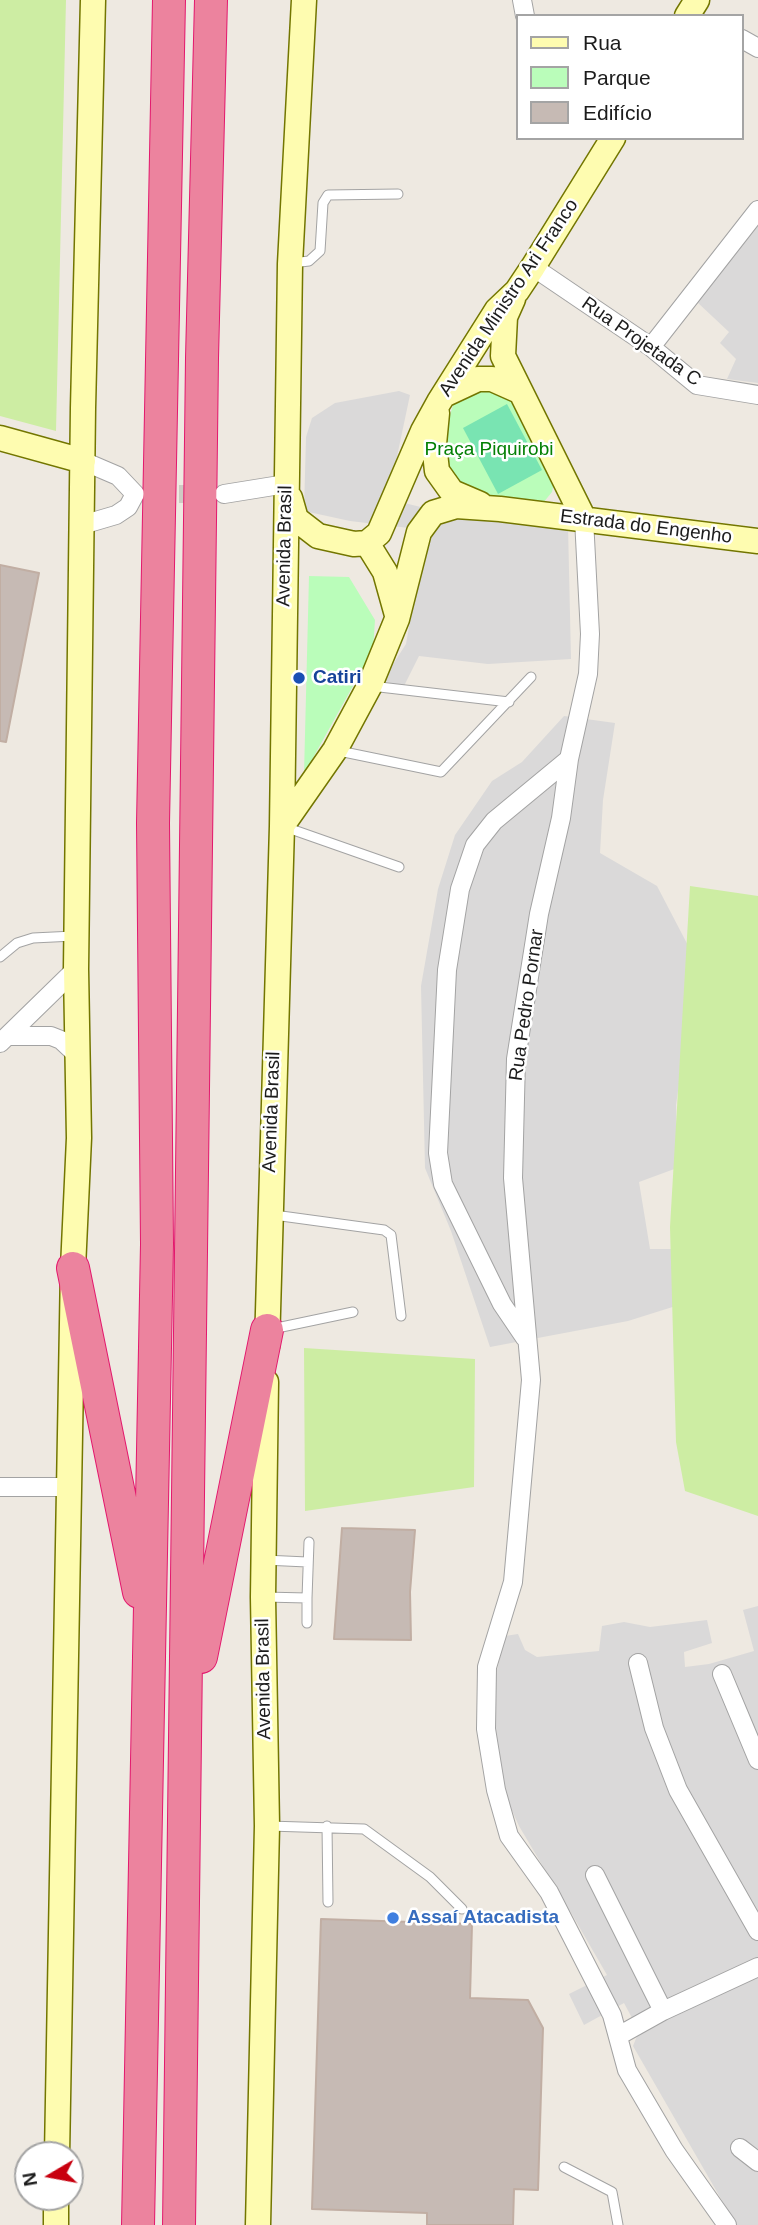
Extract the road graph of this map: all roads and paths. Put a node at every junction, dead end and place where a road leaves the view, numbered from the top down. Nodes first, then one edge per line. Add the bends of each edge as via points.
1 (93, 0) edge
2 (169, 0) edge
3 (211, 0) edge
4 (304, 1) edge
5 (612, 140) edge
6 (398, 194) dead end
7 (758, 210) edge
8 (290, 264) junction
9 (533, 267) junction
10 (517, 291) junction
11 (651, 347) junction
12 (519, 391) junction
13 (758, 395) edge
14 (442, 399) junction
15 (0, 438) edge
16 (83, 461) junction
17 (562, 476) junction
18 (286, 484) junction
19 (224, 494) tunnel mouth
20 (500, 509) junction
21 (533, 513) junction
22 (584, 519) junction
23 (82, 525) junction
24 (758, 541) edge
25 (367, 543) junction
26 (397, 619) junction
27 (531, 677) dead end
28 (370, 685) junction
29 (509, 702) junction
30 (335, 750) junction
31 (569, 760) junction
32 (282, 826) junction
33 (399, 867) dead end
34 (76, 936) junction
35 (0, 957) edge
36 (76, 969) junction
37 (5, 1039) edge
38 (76, 1055) junction
39 (268, 1214) junction
40 (72, 1268) junction
41 (354, 1312) dead end
42 (401, 1316) dead end
43 (267, 1330) junction
44 (525, 1338) junction
45 (0, 1487) edge
46 (70, 1487) junction
47 (309, 1542) dead end
48 (263, 1559) junction
49 (307, 1562) junction
50 (262, 1597) junction
51 (307, 1598) junction
52 (307, 1623) dead end
53 (151, 1652) junction
54 (638, 1662) dead end
55 (722, 1674) dead end
56 (186, 1734) junction
57 (758, 1760) edge
58 (267, 1826) junction
59 (327, 1826) junction
60 (595, 1875) dead end
61 (328, 1902) dead end
62 (462, 1909) dead end
63 (758, 1931) edge
64 (758, 1967) edge
65 (663, 2011) junction
66 (620, 2035) junction
67 (57, 2141) edge
68 (740, 2148) dead end
69 (758, 2162) edge
70 (564, 2167) dead end
71 (138, 2225) edge
72 (179, 2225) edge
73 (258, 2225) edge
74 (618, 2225) edge
75 (727, 2225) edge

1 - 16 main road
2 - 53 highway via 153,823 158,1244
3 - 56 highway via 202,358
4 - 8 main road, Avenida Brasil
5 - 9 main road, Avenida Ministro Ari Franco
6 - 8 lane via 328,195 323,203 320,251 309,261
7 - 11 street
8 - 18 main road, Avenida Brasil
9 - 10 main road, Avenida Ministro Ari Franco
9 - 11 street, Rua Projetada C
10 - 12 main road via 502,341 508,372
10 - 14 main road, Avenida Ministro Ari Franco via 497,310
11 - 13 street, Rua Projetada C via 697,385
12 - 14 main road via 505,383 478,379 457,386
12 - 17 main road
14 - 20 main road via 434,455 443,482 464,499
14 - 25 main road, Avenida Ministro Ari Franco via 423,430 379,533
15 - 16 main road
16 - 23 main road
16 - 23 street via 118,476 140,494 116,515
17 - 21 main road via 554,504
17 - 22 main road
18 - 19 street
18 - 25 main road via 296,519 305,529 339,543
18 - 32 main road, Avenida Brasil
20 - 21 main road
20 - 26 main road via 456,506 433,513 419,532
21 - 22 main road, Estrada do Engenho
22 - 24 main road, Estrada do Engenho
22 - 31 street, Rua Pedro Pornar via 588,674
23 - 34 main road
25 - 26 main road via 385,572
26 - 28 main road
27 - 29 lane
28 - 29 lane
28 - 30 main road
29 - 30 lane via 441,772
30 - 32 main road
31 - 44 street, Rua Pedro Pornar via 516,1059 513,1178
31 - 44 street via 494,821 475,845 460,889 447,970 438,1153 443,1184 502,1304
32 - 33 lane
32 - 39 main road, Avenida Brasil
34 - 35 lane via 33,938
34 - 36 main road
36 - 37 street
36 - 38 main road
37 - 38 street via 51,1036
38 - 40 main road via 79,1138
39 - 42 lane via 384,1230 391,1235
39 - 43 main road, Avenida Brasil
40 - 46 main road
40 - 53 highway
41 - 43 lane
43 - 48 main road, Avenida Brasil
43 - 56 highway
44 - 66 street, Rua Pedro Pornar via 531,1380 513,1582 487,1667 486,1729 509,1836 550,1892
45 - 46 street
46 - 67 main road
47 - 49 lane
48 - 49 lane
48 - 50 main road, Avenida Brasil
49 - 51 lane
50 - 51 lane
50 - 58 main road, Avenida Brasil
51 - 52 lane
53 - 71 highway
54 - 63 street via 654,1728 678,1790
55 - 57 street
56 - 72 highway
58 - 59 lane
58 - 73 main road, Avenida Brasil
59 - 61 lane
59 - 62 lane via 364,1829 430,1877
60 - 65 street
64 - 65 street
65 - 66 street
66 - 75 street, Rua Pedro Pornar via 627,2070 674,2150
68 - 69 street
70 - 74 lane via 612,2192

